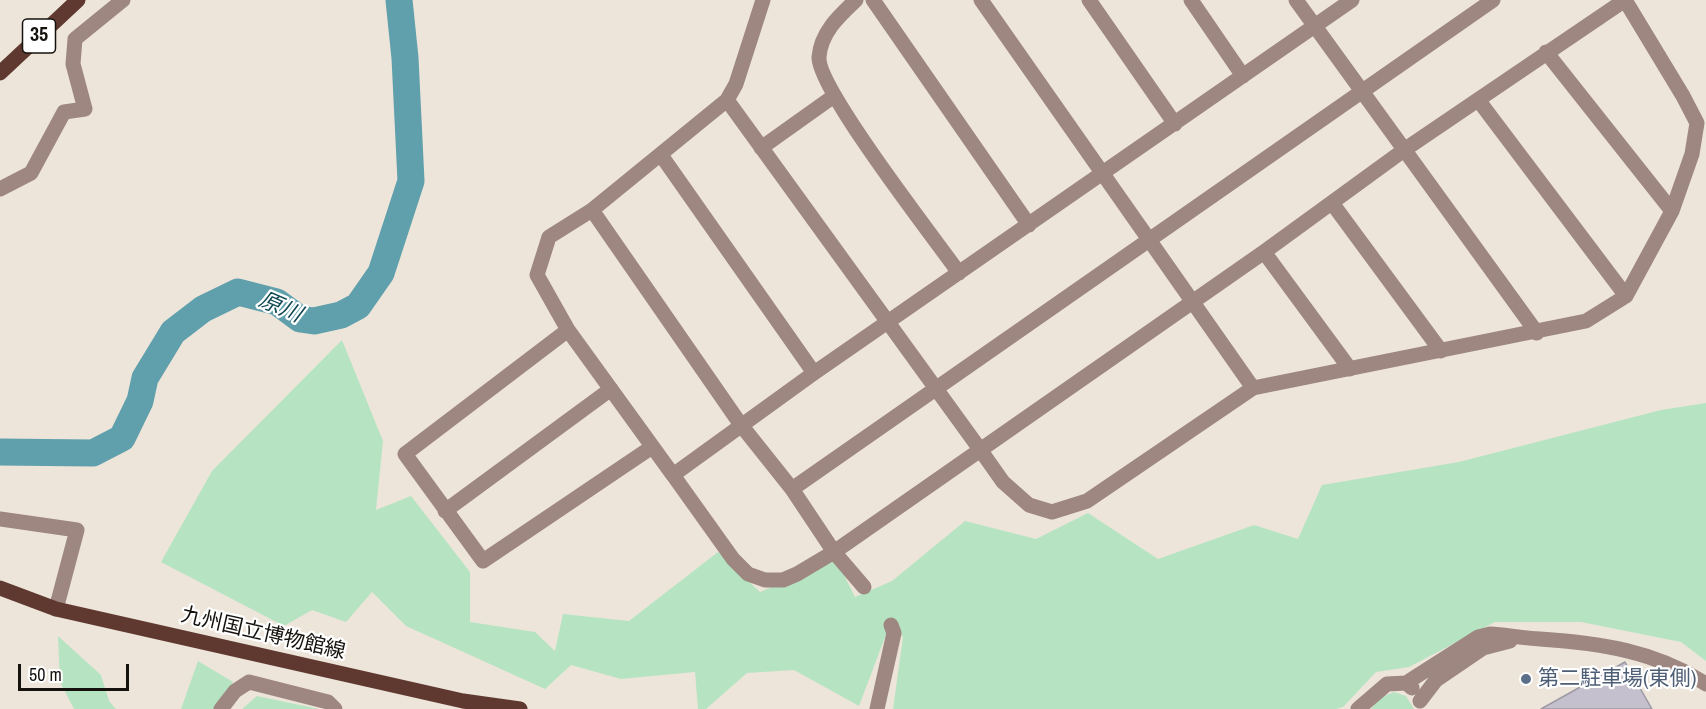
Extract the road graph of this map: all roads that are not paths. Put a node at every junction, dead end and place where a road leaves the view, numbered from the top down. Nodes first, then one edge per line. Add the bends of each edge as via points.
1 (78, 0) edge
2 (123, 0) edge
3 (763, 0) edge
4 (856, 0) edge
5 (873, 0) edge
6 (981, 0) edge
7 (1089, 0) edge
8 (1191, 0) edge
9 (1296, 0) edge
10 (1352, 0) edge
11 (1493, 0) edge
12 (1314, 25) junction
13 (1546, 52) junction
14 (0, 73) edge
15 (1243, 76) junction
16 (1360, 91) junction
17 (834, 96) junction
18 (727, 100) junction
19 (1479, 101) junction
20 (1175, 124) junction
21 (761, 148) junction
22 (1404, 150) junction
23 (661, 155) junction
24 (1102, 173) junction
25 (0, 189) edge
26 (1332, 203) junction
27 (592, 210) junction
28 (1672, 211) junction
29 (1029, 225) junction
30 (1149, 241) junction
31 (1264, 252) junction
32 (959, 273) junction
33 (1626, 296) junction
34 (1191, 302) junction
35 (887, 323) junction
36 (568, 330) junction
37 (1537, 333) junction
38 (1441, 351) junction
39 (1350, 369) junction
40 (814, 373) junction
41 (935, 388) junction
42 (1253, 388) junction
43 (611, 389) junction
44 (741, 425) junction
45 (652, 447) junction
46 (979, 448) junction
47 (673, 475) junction
48 (792, 489) junction
49 (445, 511) junction
50 (0, 519) edge
51 (834, 552) junction
52 (864, 586) dead end
53 (0, 588) edge
54 (56, 609) junction
55 (891, 625) dead end
56 (1528, 638) junction
57 (1406, 683) junction
58 (1706, 684) edge
59 (1421, 705) edge
60 (221, 709) edge
61 (335, 709) edge
62 (520, 709) edge
63 (877, 709) edge
64 (1358, 709) edge

1 - 14 main road, 35
2 - 25 street via 75,39 73,64 85,109 64,112 31,173
3 - 18 street via 736,84
4 - 17 street via 832,22 819,57
5 - 29 street
6 - 24 street
7 - 20 street
8 - 15 street
9 - 12 street
10 - 12 street
11 - 16 street
12 - 15 street
12 - 16 street
13 - 19 street
13 - 28 street
13 - 28 street via 1625,0 1697,123 1692,154
15 - 20 street
16 - 22 street
16 - 30 street
17 - 21 street
17 - 32 street
18 - 21 street
18 - 23 street
19 - 22 street
19 - 33 street
20 - 24 street
21 - 35 street
22 - 26 street
22 - 37 street
23 - 27 street
23 - 40 street
24 - 29 street
24 - 30 street
26 - 31 street
26 - 38 street
27 - 36 street via 549,237 537,275
27 - 44 street
28 - 33 street
29 - 32 street
30 - 34 street
30 - 41 street
31 - 34 street
31 - 39 street
32 - 35 street
33 - 37 street via 1586,321
34 - 42 street
34 - 46 street
35 - 40 street
35 - 41 street
36 - 43 street
36 - 49 street via 405,454
37 - 38 street
38 - 39 street
39 - 42 street
40 - 44 street
41 - 46 street
41 - 48 street
42 - 46 street via 1087,501 1052,512 1029,505 1003,482
43 - 45 street
43 - 49 street
44 - 47 street
44 - 48 street
45 - 47 street
45 - 49 street via 483,561
46 - 51 street
47 - 51 street via 748,574 765,580 783,580
48 - 51 street
50 - 54 street via 77,530
51 - 52 street
53 - 54 main road, 九州国立博物館線
54 - 62 main road, 九州国立博物館線 via 463,701
55 - 63 street via 894,633
56 - 57 street via 1497,634 1478,637
56 - 58 street via 1595,643 1638,652 1684,670
56 - 59 street via 1483,648 1436,680
57 - 59 street
57 - 64 street via 1381,686
60 - 61 street via 235,691 249,682 328,702

